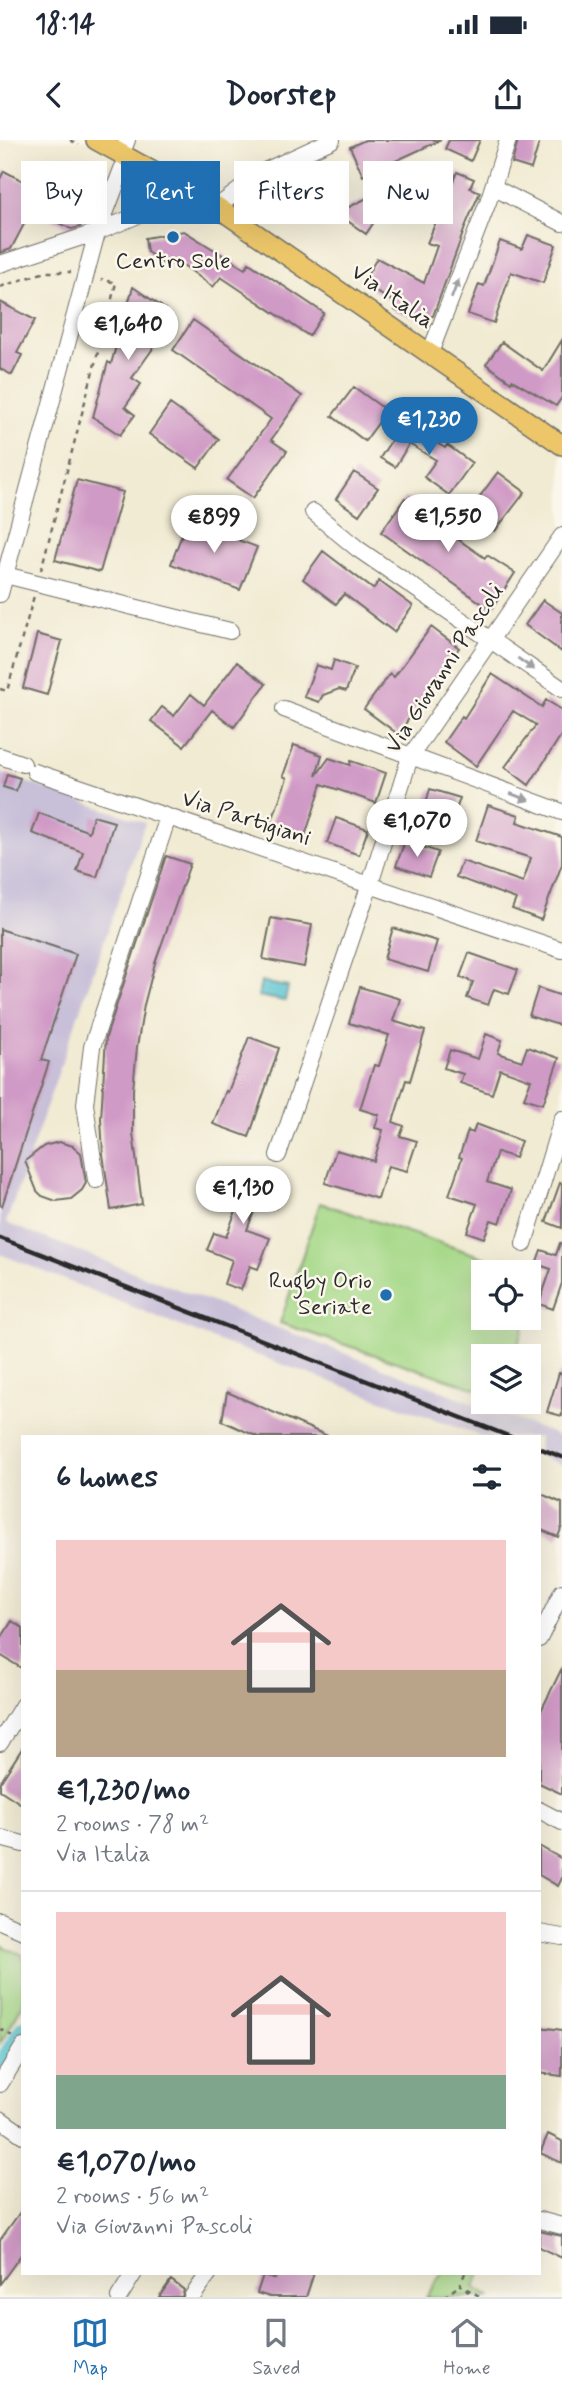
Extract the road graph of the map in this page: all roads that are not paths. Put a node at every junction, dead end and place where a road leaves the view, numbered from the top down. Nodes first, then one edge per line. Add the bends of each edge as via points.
1 (96, 140) edge
2 (332, 140) edge
3 (508, 140) edge
4 (126, 150) edge
5 (144, 161) edge
6 (492, 187) junction
7 (220, 205) edge
8 (220, 209) edge
9 (121, 222) edge
10 (562, 223) edge
11 (100, 231) junction
12 (0, 264) edge
13 (430, 352) junction
14 (562, 445) edge
15 (313, 512) dead end
16 (562, 536) edge
17 (5, 576) junction
18 (0, 593) edge
19 (230, 631) dead end
20 (491, 639) junction
21 (562, 689) edge
22 (284, 709) dead end
23 (0, 756) edge
24 (410, 757) junction
25 (562, 811) edge
26 (168, 817) junction
27 (370, 884) junction
28 (562, 950) edge
29 (562, 1119) edge
30 (278, 1155) dead end
31 (96, 1180) dead end
32 (524, 1244) dead end
33 (562, 1592) edge
34 (541, 1635) edge
35 (21, 1709) edge
36 (0, 1744) edge
37 (541, 1811) edge
38 (562, 1822) edge
39 (0, 1838) edge
40 (21, 1843) edge
41 (0, 1921) edge
42 (21, 1930) edge
43 (541, 1933) edge
44 (562, 1937) edge
45 (21, 2050) edge
46 (0, 2084) edge
47 (0, 2119) edge
48 (21, 2134) edge
49 (541, 2221) edge
50 (562, 2226) edge
51 (133, 2275) edge
52 (208, 2275) edge
53 (119, 2297) edge
54 (192, 2297) edge

1 - 4 main road, Via Italia
2 - 7 street via 265,171
3 - 6 street
4 - 5 main road, Via Italia
4 - 11 street
6 - 10 street
13 -> 6 street
8 - 13 main road, Via Italia
9 - 11 street
11 - 12 street
11 - 17 street
13 - 14 main road, Via Italia
15 - 20 street via 358,549
16 - 20 street, Via Giovanni Pascoli
17 - 18 street
17 - 19 street
20 -> 21 street
20 - 24 street, Via Giovanni Pascoli
22 - 24 street
23 - 26 street, Via Partigiani
24 -> 25 street
24 - 27 street, Via Giovanni Pascoli
26 - 27 street, Via Partigiani
26 - 31 street via 92,1047 85,1104
27 - 28 street, Via Partigiani
27 - 30 street, Via Giovanni Pascoli
29 - 32 street
33 - 34 street
35 - 36 street
37 - 38 street
39 - 40 street
41 - 42 street
43 - 44 street
45 - 46 street
47 - 48 street
49 - 50 street
51 - 53 street
52 - 54 street

